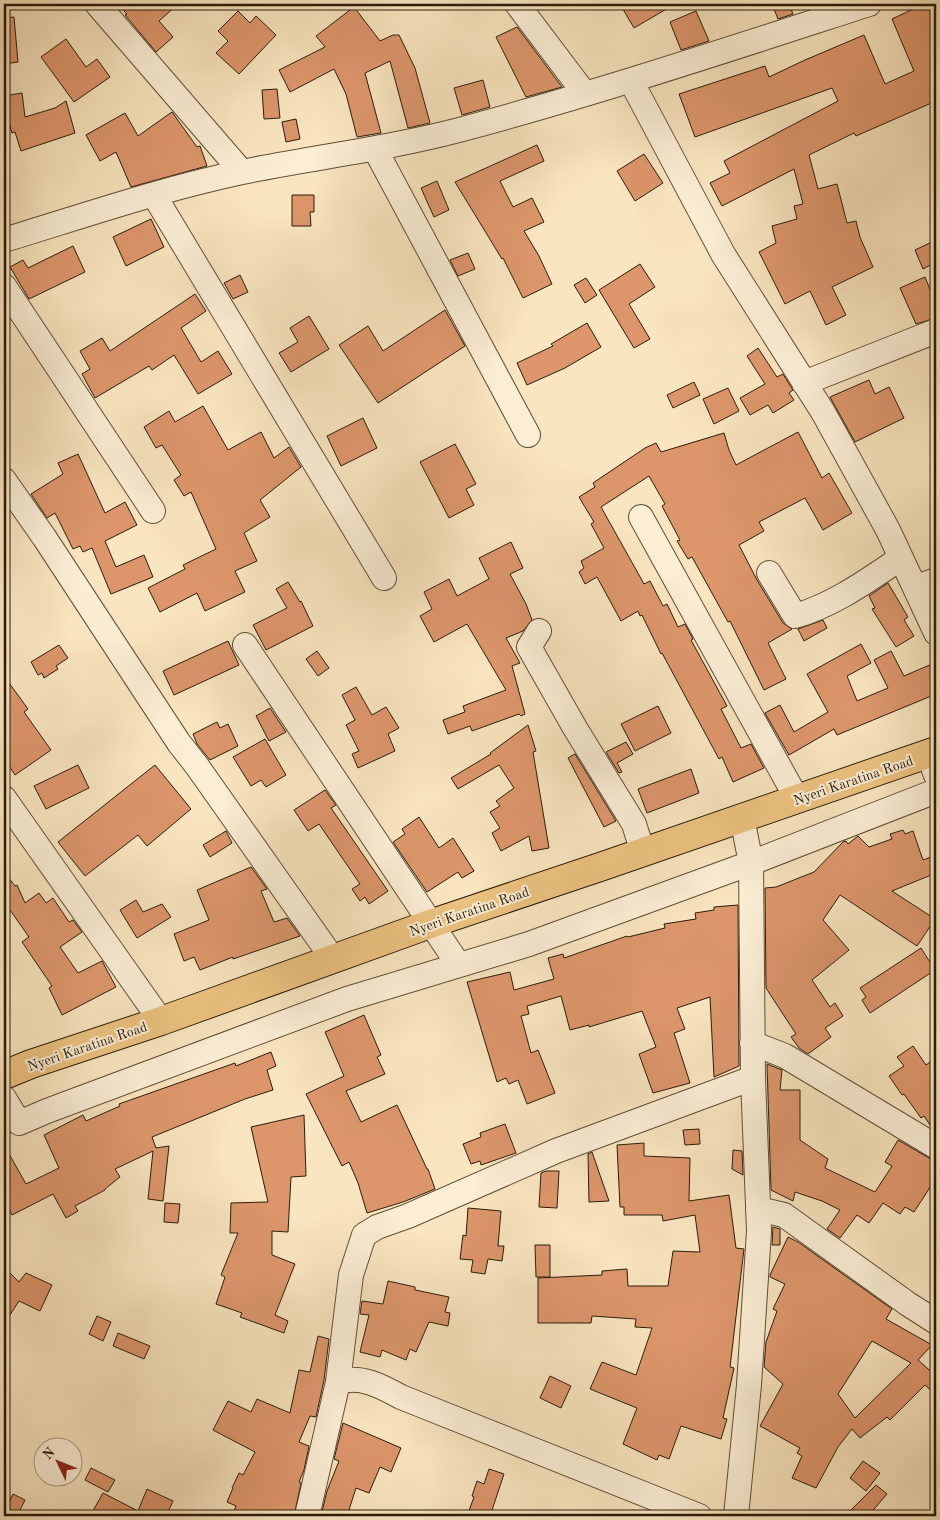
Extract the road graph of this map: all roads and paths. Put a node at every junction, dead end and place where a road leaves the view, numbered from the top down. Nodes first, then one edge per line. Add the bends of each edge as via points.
1 (97, 4) edge
2 (518, 4) edge
3 (869, 4) edge
4 (630, 81) junction
5 (585, 94) junction
6 (375, 150) junction
7 (242, 172) junction
8 (154, 195) junction
9 (4, 240) edge
10 (4, 286) edge
11 (936, 330) edge
12 (804, 383) junction
13 (528, 435) dead end
14 (4, 480) edge
15 (153, 511) dead end
16 (641, 517) dead end
17 (901, 558) junction
18 (769, 573) dead end
19 (384, 578) dead end
20 (926, 584) edge
21 (540, 631) dead end
22 (936, 633) edge
23 (245, 645) dead end
24 (934, 760) edge
25 (936, 791) edge
26 (4, 798) edge
27 (797, 799) junction
28 (742, 818) junction
29 (643, 852) junction
30 (750, 862) junction
31 (430, 924) junction
32 (333, 958) junction
33 (458, 964) junction
34 (161, 1021) junction
35 (752, 1043) junction
36 (4, 1075) edge
37 (752, 1078) junction
38 (4, 1098) edge
39 (11, 1127) edge
40 (936, 1146) edge
41 (758, 1209) junction
42 (936, 1322) edge
43 (338, 1382) junction
44 (307, 1516) edge
45 (699, 1516) edge
46 (736, 1516) edge

1 - 7 street
2 - 5 street
3 - 4 street
4 - 5 street
4 - 12 street via 723,254
5 - 6 street
6 - 7 street
6 - 13 street
7 - 8 street
8 - 9 street
8 - 19 street
10 - 15 street
11 - 12 street
12 - 17 street via 823,412
14 - 32 street via 179,743
16 - 27 street
17 - 18 street via 836,599 794,616
17 - 20 street
20 - 22 street
21 - 29 street via 530,647 634,824
23 - 31 street
24 - 27 highway, Nyeri Karatina Road
25 - 30 street
26 - 34 street
27 - 28 highway, Nyeri Karatina Road
28 - 29 highway, Nyeri Karatina Road
28 - 30 street
29 - 31 highway, Nyeri Karatina Road
30 - 33 street via 529,944
30 - 35 street
31 - 32 highway, Nyeri Karatina Road
31 - 33 street
32 - 34 highway, Nyeri Karatina Road
33 - 39 street via 347,999
34 - 36 highway, Nyeri Karatina Road
35 - 37 street
35 - 40 street via 785,1056
37 - 41 street
37 - 43 street via 556,1151 364,1235 351,1275
38 - 39 street
41 - 42 street via 784,1215
41 - 46 street via 749,1384
43 - 44 street
43 - 45 street via 349,1378 374,1382 401,1397

